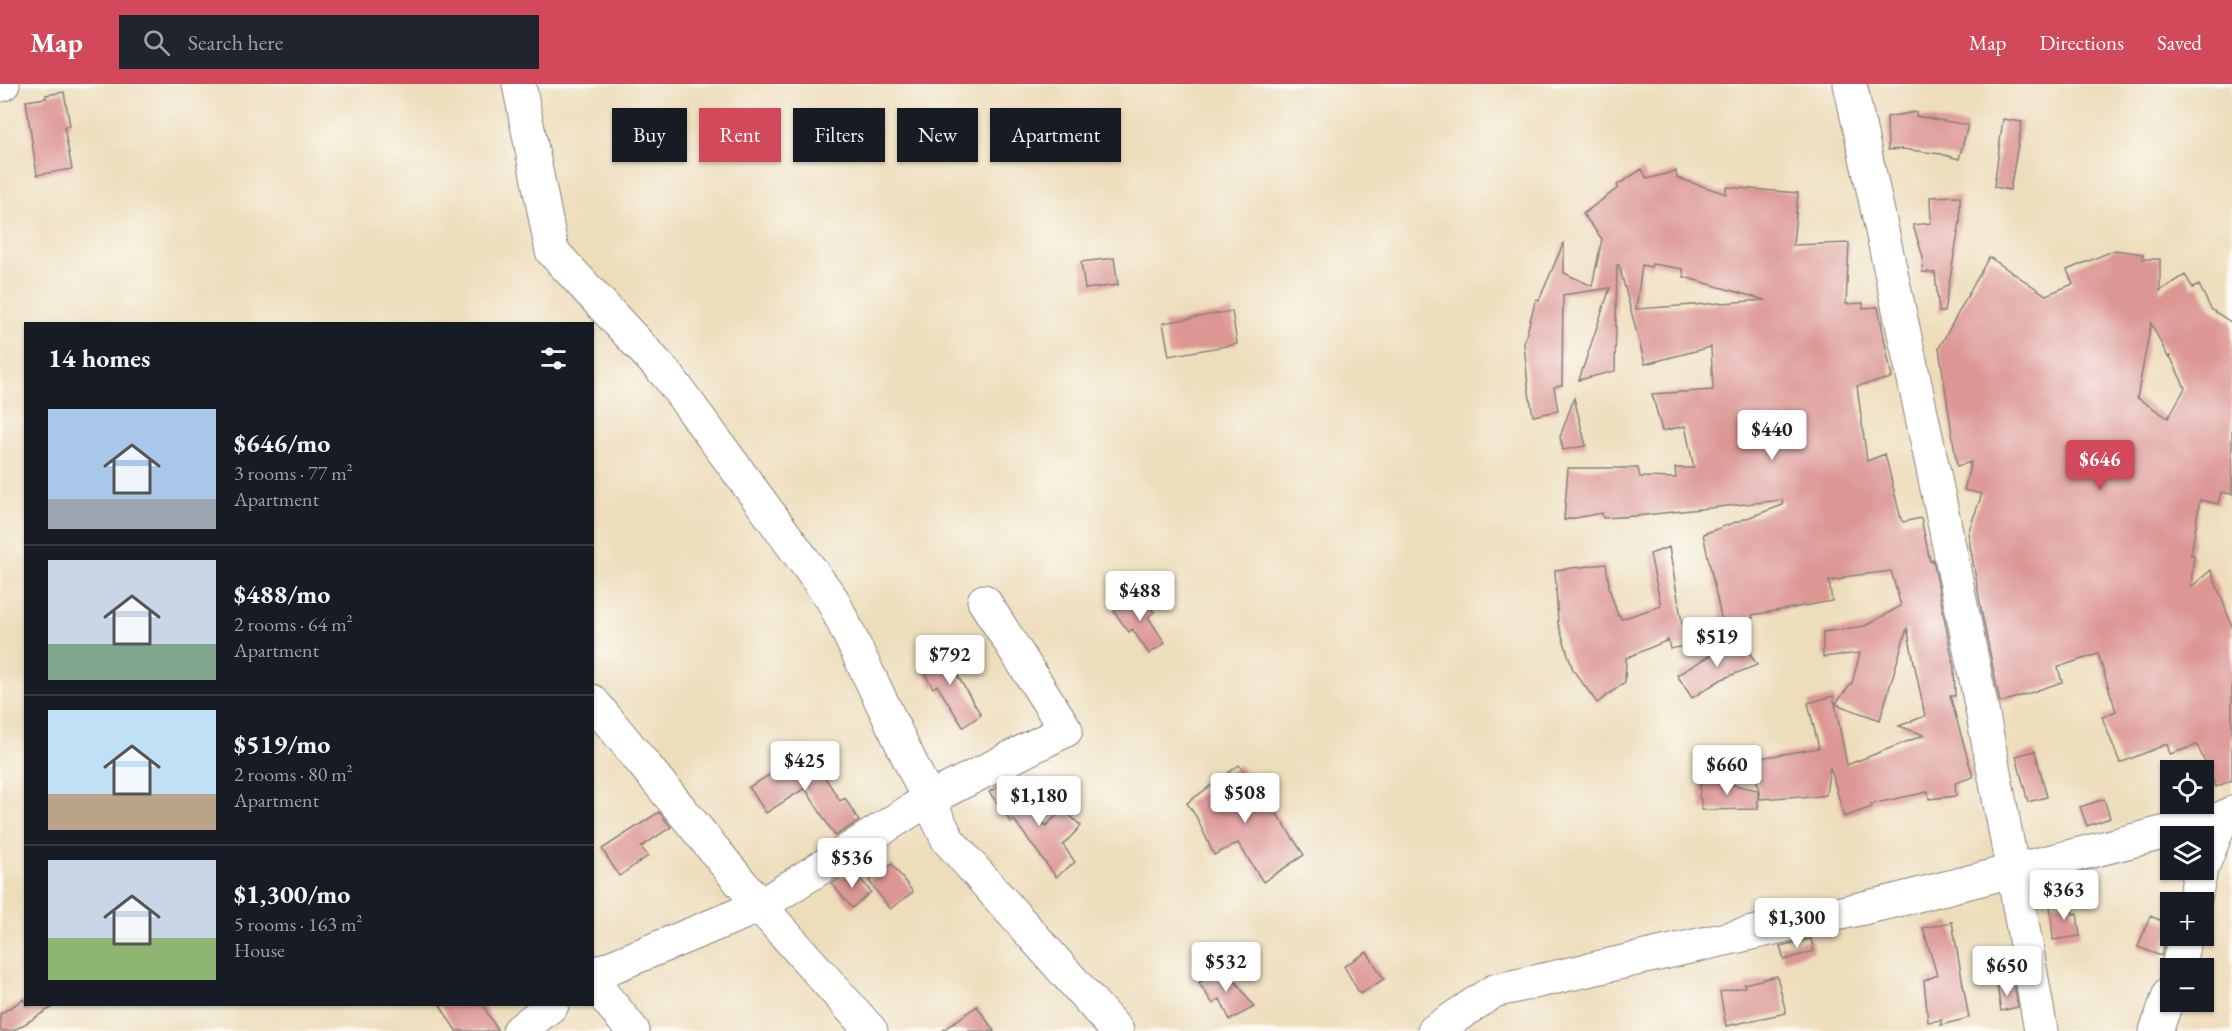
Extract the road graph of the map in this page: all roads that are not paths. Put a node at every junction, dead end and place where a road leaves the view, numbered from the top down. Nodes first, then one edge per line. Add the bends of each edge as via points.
1 (519, 84) edge
2 (1850, 84) edge
3 (984, 601) dead end
4 (594, 703) edge
5 (929, 799) junction
6 (2227, 816) edge
7 (2214, 843) edge
8 (2014, 871) junction
9 (760, 906) junction
10 (594, 974) edge
11 (594, 983) edge
12 (551, 1006) edge
13 (2163, 1012) edge
14 (519, 1031) edge
15 (633, 1031) edge
16 (871, 1031) edge
17 (1117, 1031) edge
18 (1434, 1031) edge
19 (2041, 1031) edge
20 (2156, 1031) edge

1 - 5 street via 552,251 668,376 832,599
2 - 8 street via 1941,503
3 - 5 street via 1066,730
4 - 9 street
5 - 9 street
5 - 17 street via 948,840
6 - 7 street
6 - 8 street
8 - 18 street via 1494,991
8 - 19 street
9 - 10 street
9 - 16 street
11 - 15 street
12 - 14 street
13 - 20 street

